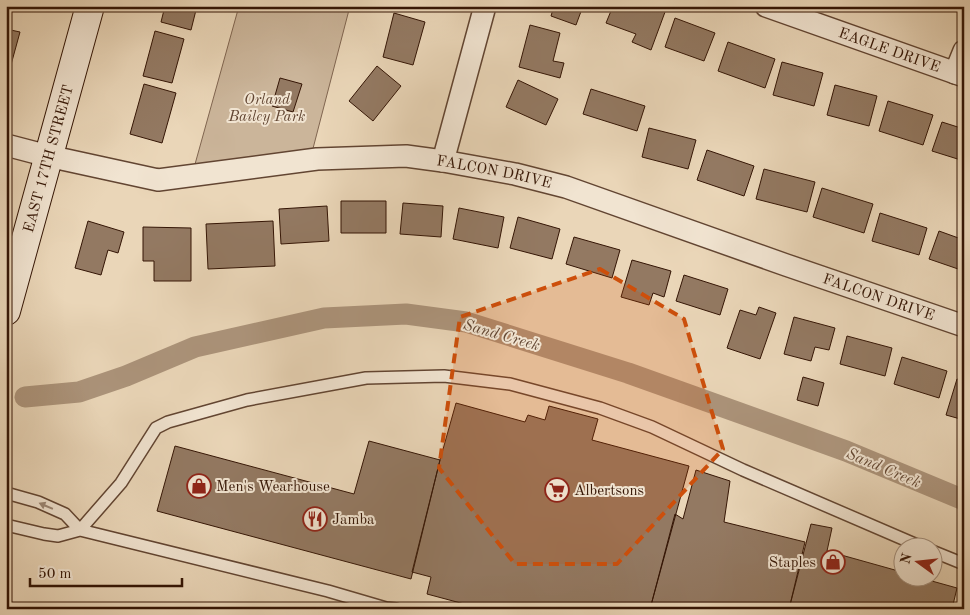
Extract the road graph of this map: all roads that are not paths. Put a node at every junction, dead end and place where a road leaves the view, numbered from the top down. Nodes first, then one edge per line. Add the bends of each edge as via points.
1 (90, 6) edge
2 (485, 6) edge
3 (766, 6) edge
4 (964, 51) edge
5 (960, 75) edge
6 (6, 145) edge
7 (48, 156) junction
8 (443, 161) junction
9 (6, 311) edge
10 (964, 326) edge
11 (6, 493) edge
12 (6, 525) edge
13 (80, 530) junction
14 (901, 538) edge
15 (942, 555) edge
16 (964, 564) edge
17 (396, 609) edge

1 - 7 main road, EAST 17TH STREET
2 - 8 street
3 - 5 street, EAGLE DRIVE
4 - 5 street, EAGLE DRIVE
6 - 7 street, FALCON DRIVE
7 - 8 street, FALCON DRIVE via 158,180 317,159 406,156
7 - 9 main road, EAST 17TH STREET
8 - 10 street, FALCON DRIVE via 515,174 566,188
13 -> 11 lane via 65,514
12 - 13 lane via 58,536
13 - 14 lane via 121,483 156,428 168,422 247,400 366,378 444,376 510,384 600,408 652,427
13 - 17 lane
15 - 16 lane

